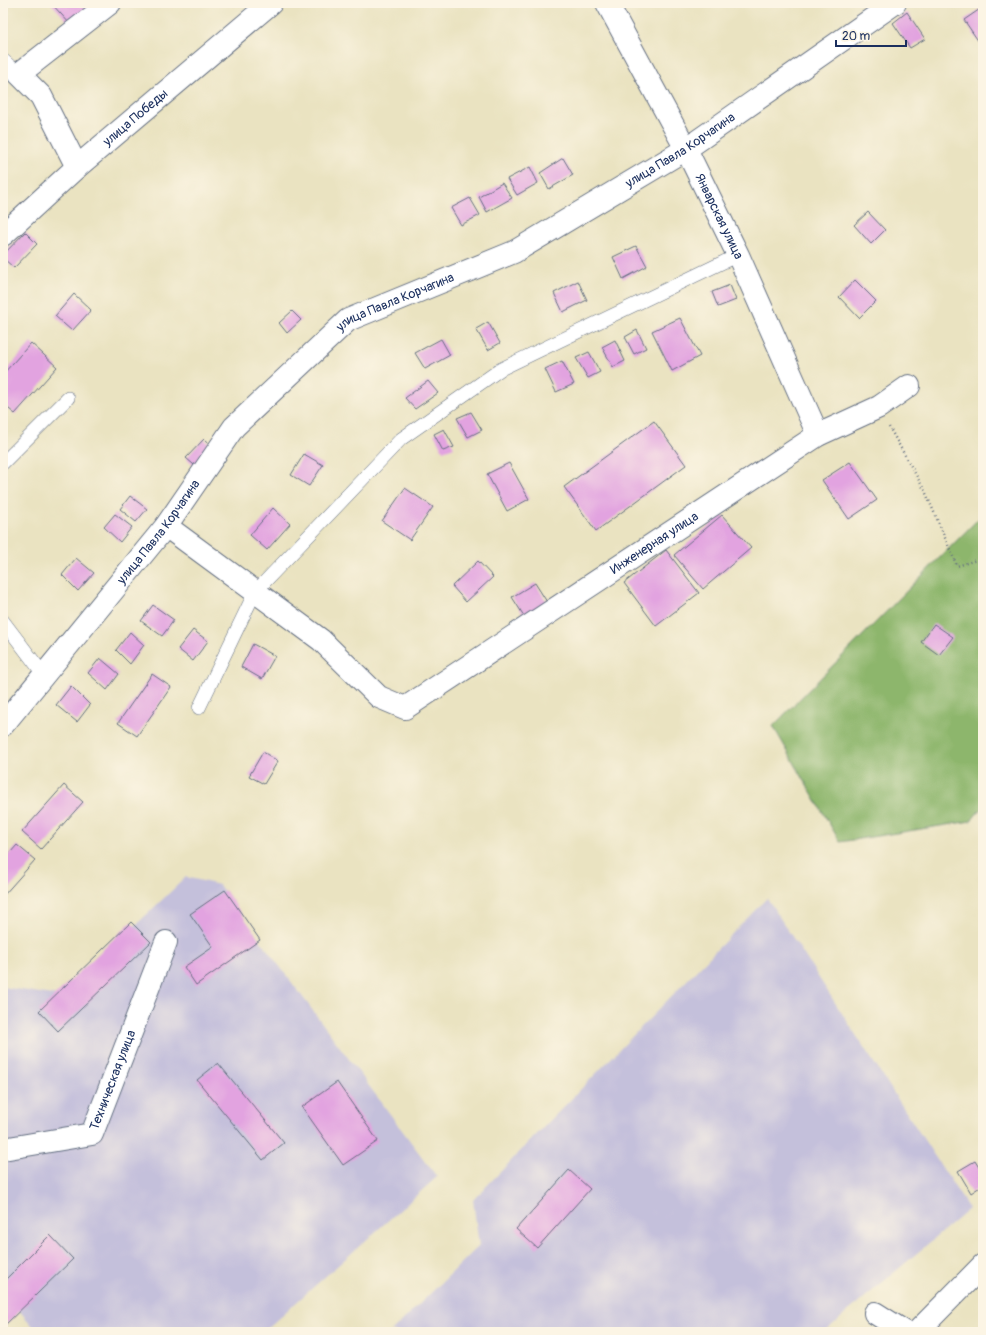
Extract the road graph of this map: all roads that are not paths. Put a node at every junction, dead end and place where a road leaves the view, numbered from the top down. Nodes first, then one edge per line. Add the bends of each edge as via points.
1 (110, 3) edge
2 (271, 3) edge
3 (607, 3) edge
4 (895, 3) edge
5 (11, 67) edge
6 (686, 149) junction
7 (77, 167) junction
8 (3, 235) edge
9 (738, 255) junction
10 (909, 386) dead end
11 (68, 398) dead end
12 (818, 435) junction
13 (3, 463) edge
14 (166, 526) junction
15 (255, 592) junction
16 (3, 620) edge
17 (44, 675) junction
18 (199, 708) dead end
19 (3, 726) edge
20 (166, 942) dead end
21 (3, 1150) edge
22 (983, 1265) edge
23 (875, 1313) dead end
24 (905, 1332) edge
25 (917, 1332) edge

1 - 5 street
2 - 7 street, улица Победы
3 - 6 street, Январская улица
4 - 6 street, улица Павла Корчагина
5 - 7 street via 41,96
6 - 9 street, Январская улица
6 - 14 street, улица Павла Корчагина via 514,252 348,320 234,427
7 - 8 street, улица Победы
9 - 12 street, Январская улица
9 - 15 lane via 501,369 407,434
10 - 12 street, Инженерная улица via 879,407
11 - 13 lane
12 - 15 street, Инженерная улица via 405,708 379,697 321,640
14 - 15 street
14 - 17 street, улица Павла Корчагина
15 - 18 lane
16 - 17 lane
17 - 19 street, улица Павла Корчагина
20 - 21 street, Техническая улица via 92,1134
22 - 25 street
23 - 24 street

